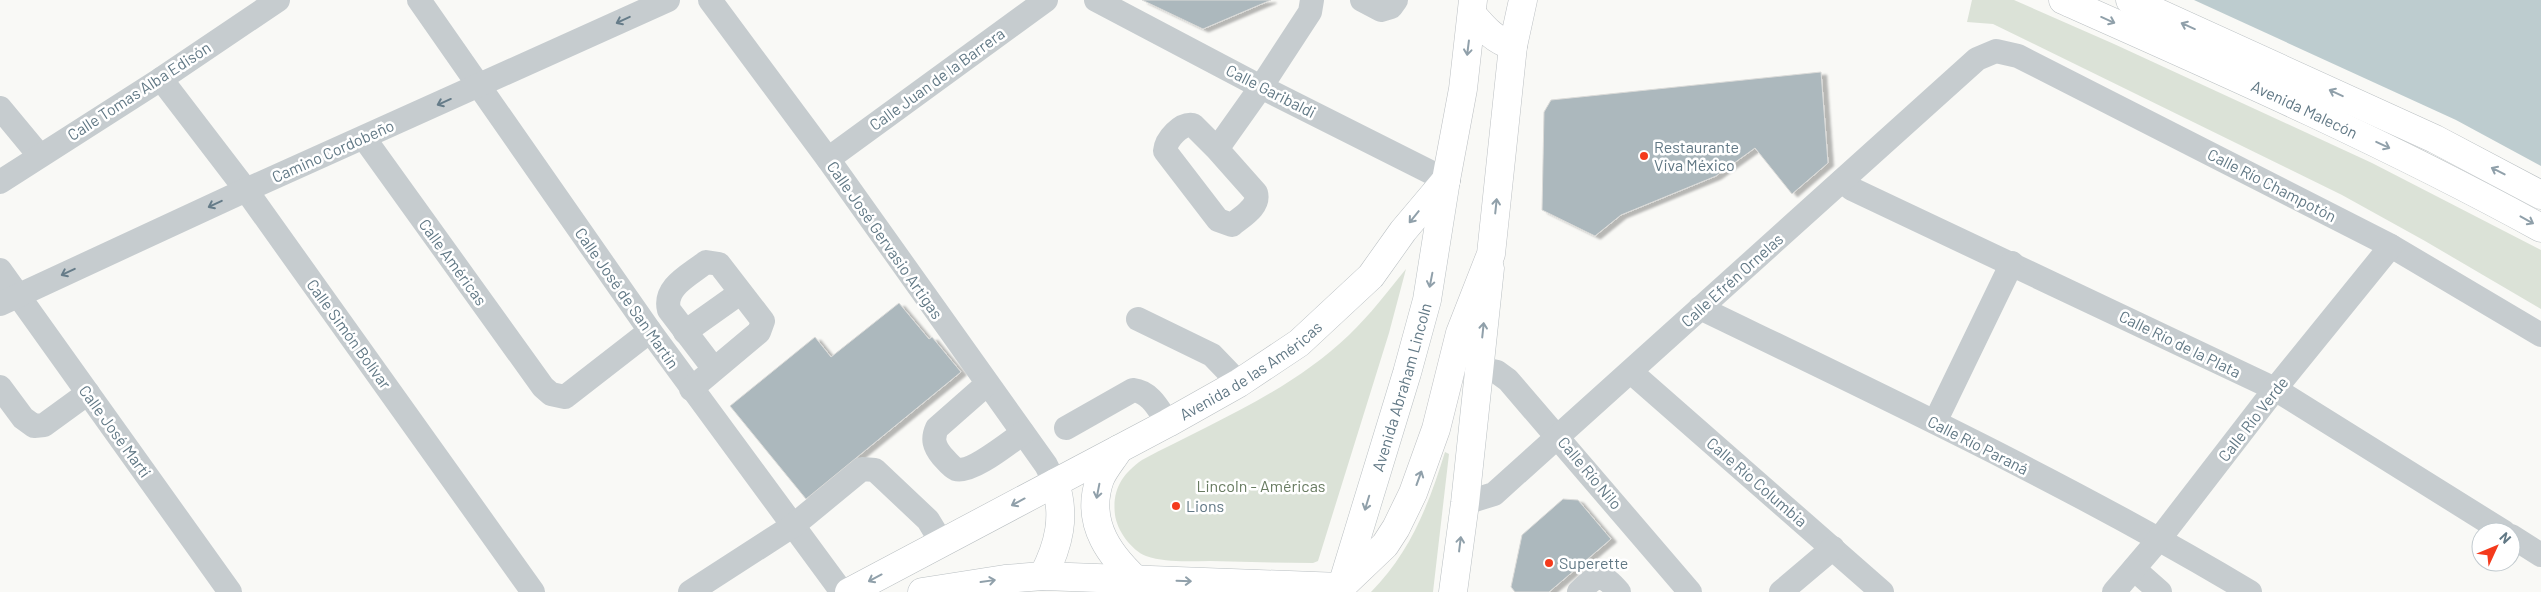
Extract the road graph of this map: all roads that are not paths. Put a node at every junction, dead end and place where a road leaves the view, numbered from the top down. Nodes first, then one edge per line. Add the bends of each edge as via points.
1 (278, 0) edge
2 (419, 0) edge
3 (668, 0) edge
4 (710, 0) edge
5 (1046, 0) edge
6 (1312, 0) edge
7 (1362, 0) edge
8 (1396, 0) edge
9 (1523, 0) edge
10 (2063, 0) edge
11 (2130, 0) edge
12 (1105, 2) edge
13 (1472, 7) edge
14 (1513, 46) junction
15 (1996, 51) joint
16 (161, 79) junction
17 (479, 86) junction
18 (1261, 87) junction
19 (0, 108) edge
20 (364, 138) junction
21 (1217, 149) dead end
22 (39, 155) junction
23 (828, 159) junction
24 (1446, 180) junction
25 (1842, 181) junction
26 (0, 182) edge
27 (246, 190) junction
28 (2541, 195) edge
29 (2541, 228) edge
30 (2391, 246) junction
31 (1491, 254) junction
32 (2012, 263) junction
33 (0, 270) edge
34 (740, 293) junction
35 (9, 300) edge
36 (1700, 308) junction
37 (1138, 319) dead end
38 (650, 331) junction
39 (685, 332) junction
40 (2541, 335) edge
41 (1479, 368) junction
42 (714, 369) junction
43 (1630, 372) junction
44 (1239, 383) junction
45 (987, 384) junction
46 (0, 387) edge
47 (691, 389) junction
48 (2275, 389) junction
49 (88, 392) junction
50 (1935, 422) junction
51 (1168, 424) junction
52 (1066, 428) dead end
53 (1023, 433) junction
54 (1559, 436) junction
55 (1120, 448) junction
56 (1055, 483) junction
57 (1465, 503) junction
58 (2488, 522) edge
59 (794, 525) junction
60 (2160, 538) junction
61 (2521, 542) edge
62 (942, 543) junction
63 (1832, 548) junction
64 (2541, 555) edge
65 (2134, 569) junction
66 (1042, 576) junction
67 (1143, 586) edge
68 (1340, 590) edge
69 (230, 592) edge
70 (533, 592) edge
71 (690, 592) edge
72 (842, 592) edge
73 (849, 592) edge
74 (922, 592) edge
75 (1453, 592) edge
76 (1579, 592) edge
77 (1619, 592) edge
78 (1690, 592) edge
79 (1781, 592) edge
80 (1882, 592) edge
81 (2114, 592) edge
82 (2160, 592) edge
83 (2250, 592) edge

1 - 16 street, Calle Tomas Alba Edisón
2 - 17 street, Calle José de San Martín
3 -> 17 street, Camino Cordobeño
4 - 23 street, Calle José Gervasio Artigas
5 - 23 street, Calle Juan de la Barrera
6 - 18 street via 1310,12
7 - 8 street via 1381,10 1391,7
9 - 14 main road
10 -> 29 main road, Avenida Malecón via 2410,158
28 -> 11 main road, Avenida Malecón via 2435,139
12 - 18 street, Calle Garibaldi
13 - 14 main road via 1488,34
13 -> 24 main road via 1463,89
31 -> 14 main road
15 - 25 street, Calle Efrén Ornelas via 1977,59
15 - 30 street, Calle Río Champotón via 2018,56
16 - 22 street, Calle Tomas Alba Edisón
16 - 27 street, Calle Simón Bolívar
17 -> 20 street, Camino Cordobeño
17 - 38 street, Calle José de San Martín
18 - 21 street
18 - 24 street, Calle Garibaldi
19 - 22 street
20 - 27 street, Camino Cordobeño
20 - 38 street, Calle Américas via 551,394 565,397
22 - 26 street, Calle Tomas Alba Edisón
23 - 45 street, Calle José Gervasio Artigas
24 -> 44 main road, Avenida de las Américas via 1402,231 1371,276 1341,307 1299,343
24 -> 68 main road, Avenida Abraham Lincoln via 1427,300 1408,373
25 - 32 street, Calle Río de la Plata via 1852,189
25 - 36 street, Calle Efrén Ornelas
27 -> 35 street, Camino Cordobeño
27 - 70 street, Calle Simón Bolívar
30 - 40 street, Calle Río Champotón
30 - 48 street, Calle Río Verde
41 -> 31 main road
68 -> 31 main road via 1385,545 1413,493 1436,429 1460,333
32 - 48 street, Calle Río de la Plata
32 - 50 street
33 - 35 street, Calle José Martí
34 - 39 street
34 - 39 street via 718,264 706,262 669,292 670,310
34 - 42 street via 763,321 762,328
35 - 49 street, Calle José Martí
36 - 43 street, Calle Efrén Ornelas
36 - 50 street, Calle Río Paraná
37 - 44 street via 1212,355
38 - 47 street, Calle José de San Martín
39 - 42 street
41 - 54 street, Calle Río Nilo via 1498,372 1508,380
41 - 57 main road
42 - 47 street
43 - 54 street, Calle Efrén Ornelas
43 - 63 street, Calle Río Columbia
44 - 51 main road, Avenida de las Américas
45 - 53 street, Calle José Gervasio Artigas
45 - 53 street via 937,428 933,437 936,448 954,469 963,470
46 - 49 street via 23,418 34,426 44,424
47 - 59 street, Calle José de San Martín
48 - 58 street, Calle Río de la Plata
48 - 60 street, Calle Río Verde
49 - 69 street, Calle José Martí
50 - 60 street, Calle Río Paraná
51 - 52 street via 1148,395 1133,390
51 - 55 main road, Avenida de las Américas
53 - 56 street, Calle José Gervasio Artigas
54 - 57 street, Calle Efrén Ornelas via 1494,494
54 - 78 street, Calle Río Nilo
55 - 56 main road, Avenida de las Américas
55 -> 67 main road via 1101,477 1095,513 1105,545
56 -> 62 main road, Avenida de las Américas
56 - 66 main road via 1061,500 1061,524 1052,558
75 -> 57 main road
59 - 62 street via 862,469 869,468 928,520
59 - 71 street
59 - 72 street, Calle José de San Martín
60 - 65 street, Calle Río Verde
60 - 83 street, Calle Río Paraná
61 - 64 street
62 -> 73 main road, Avenida de las Américas
63 - 79 street
63 - 80 street, Calle Río Columbia
65 - 81 street, Calle Río Verde
65 - 82 street
66 - 67 main road
74 -> 66 main road
67 -> 68 main road
76 - 77 street via 1597,577 1608,580

